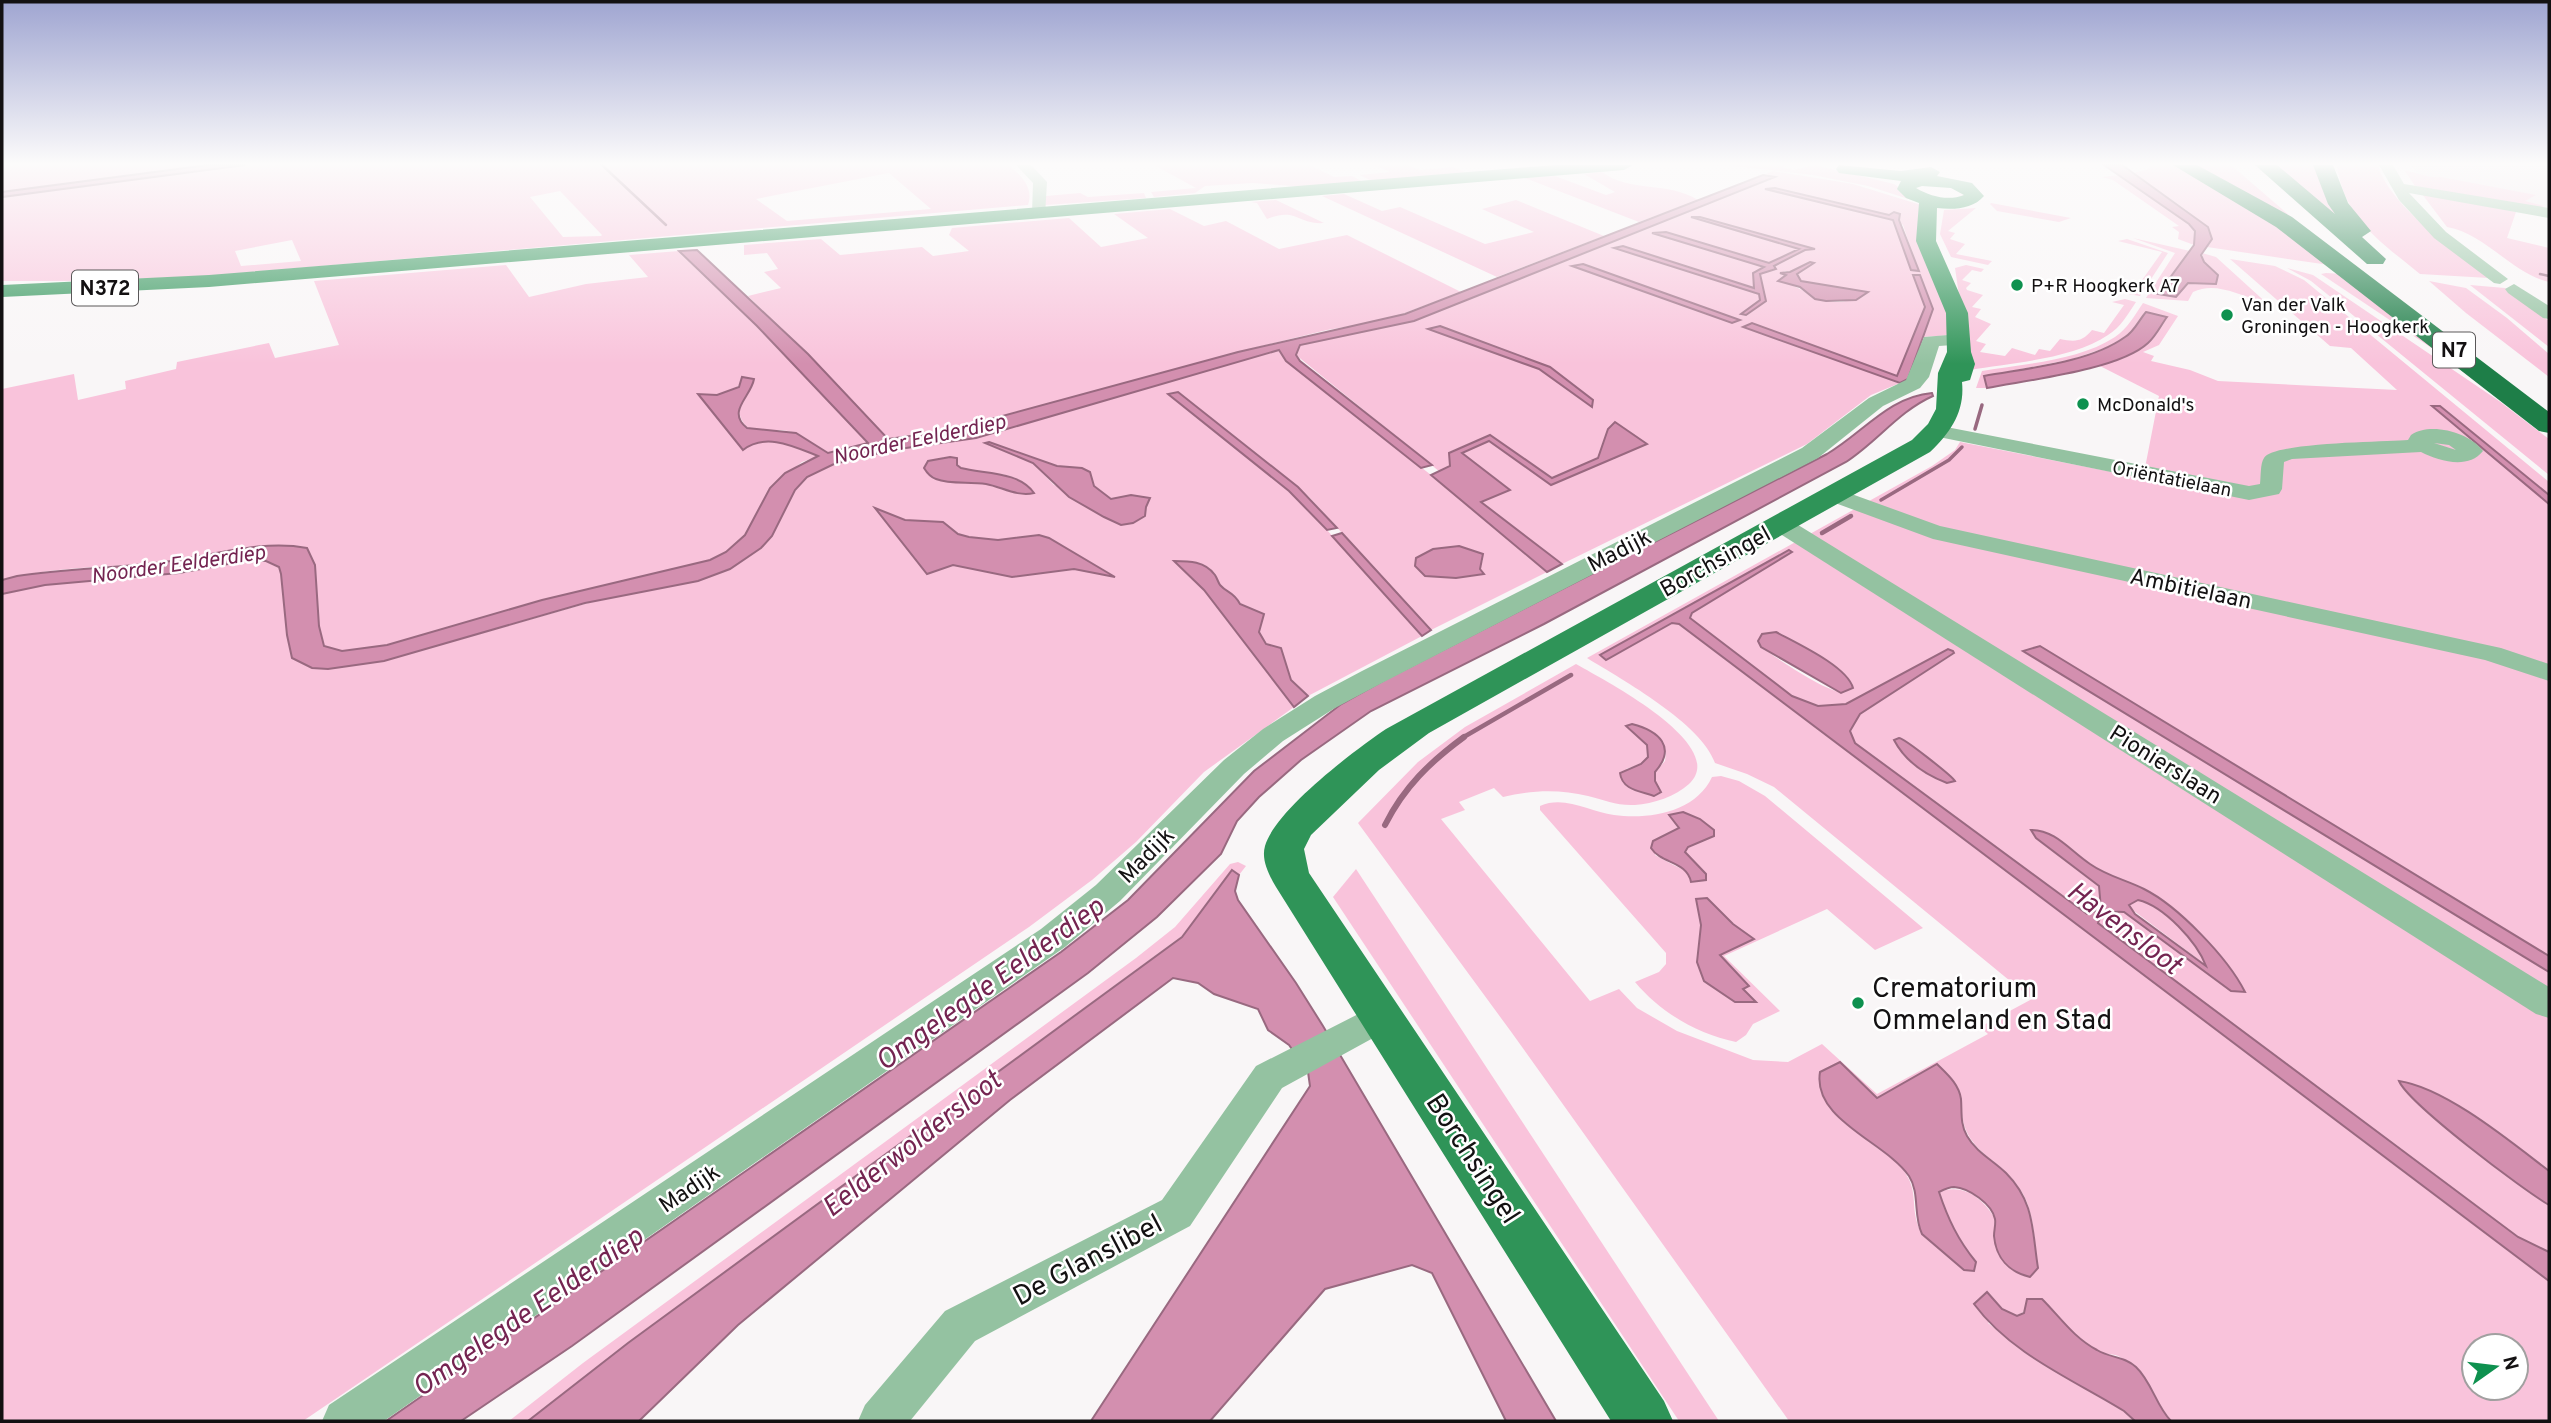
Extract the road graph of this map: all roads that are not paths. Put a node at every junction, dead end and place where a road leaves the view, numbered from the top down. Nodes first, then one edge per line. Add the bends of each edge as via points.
1 (812, 231) edge
2 (1937, 231) edge
3 (2300, 231) edge
4 (2322, 231) edge
5 (2330, 231) edge
6 (2361, 231) edge
7 (2437, 231) edge
8 (2369, 271) junction
9 (2, 291) edge
10 (2549, 314) edge
11 (1959, 346) junction
12 (2549, 414) edge
13 (2549, 425) edge
14 (1936, 431) junction
15 (2423, 446) dead end
16 (1835, 495) junction
17 (1782, 525) junction
18 (2549, 673) edge
19 (2549, 1004) edge
20 (1363, 1026) junction
21 (345, 1421) edge
22 (881, 1421) edge
23 (1644, 1421) edge

1 - 9 main road, N372 via 127,287
2 - 11 main road, Borchsingel via 1950,265
3 - 8 highway, N7
4 - 8 highway, N7
5 - 8 highway, N7
6 - 8 highway, N7
7 - 10 street
8 - 12 highway, N7
8 - 13 highway, N7
11 - 14 main road, Borchsingel via 1963,364 1959,383
11 - 21 street, Madijk via 1931,341 1913,384 1876,402 1810,453 1372,677 1273,735 1234,767 1108,892 1053,937
14 - 15 street, Oriëntatielaan via 2249,493 2271,489 2274,459 2288,453
14 - 16 main road, Borchsingel via 1906,456
16 - 17 main road, Borchsingel
16 - 18 street, Ambitielaan via 1933,532 2491,654
17 - 19 street, Pionierslaan
17 - 20 main road, Borchsingel via 1454,706 1389,761 1309,841 1298,869 1304,895
20 - 22 street, De Glanslibel via 1269,1077 1176,1213 960,1326
20 - 23 main road, Borchsingel

